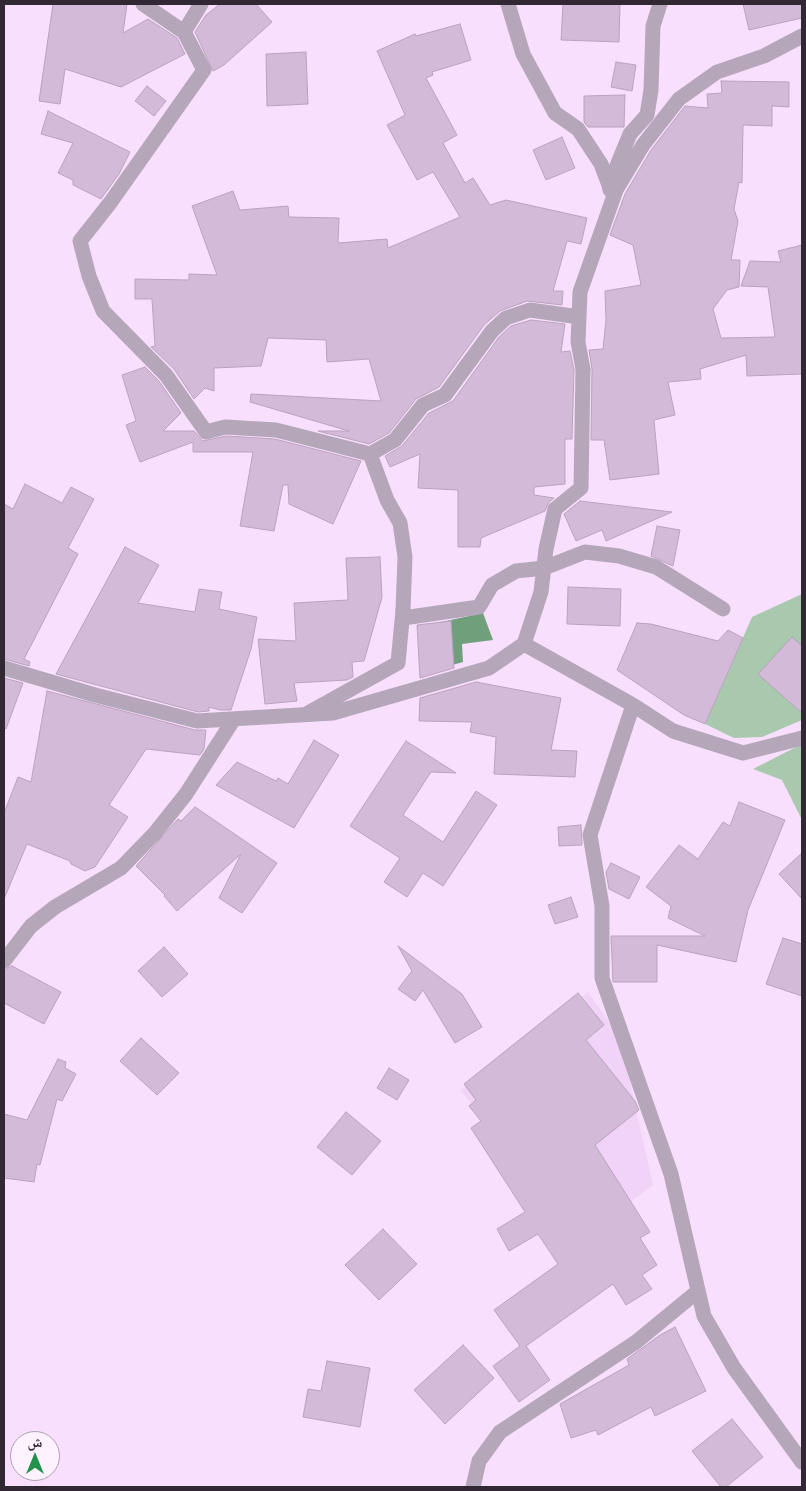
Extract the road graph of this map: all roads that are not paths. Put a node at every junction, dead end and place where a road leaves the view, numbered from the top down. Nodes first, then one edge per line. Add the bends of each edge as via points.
1 (143, 4) edge
2 (200, 4) edge
3 (508, 4) edge
4 (660, 4) edge
5 (184, 32) junction
6 (802, 36) edge
7 (611, 192) junction
8 (579, 316) junction
9 (370, 454) junction
10 (544, 568) junction
11 (722, 609) dead end
12 (403, 614) junction
13 (524, 644) junction
14 (4, 668) edge
15 (633, 705) junction
16 (303, 716) junction
17 (234, 719) junction
18 (802, 738) edge
19 (4, 961) edge
20 (698, 1291) junction
21 (802, 1462) edge
22 (472, 1487) edge

1 - 5 street
2 - 5 street
3 - 7 street via 523,54 555,113 578,129 602,164
4 - 7 street via 653,26 651,90 646,115 630,134
5 - 9 street via 204,70 80,241 102,311 166,375 206,432 225,427 276,430
6 - 7 street via 764,56 718,72 679,100
7 - 8 street via 580,292
8 - 9 street via 530,310 506,318 492,331 445,396 423,405 395,440
8 - 10 street via 578,342 583,369 581,488 555,509
9 - 12 street via 387,500 400,523 406,557
10 - 11 street via 585,552 619,556 656,567
10 - 12 street via 516,571 492,585 479,607
10 - 13 street via 541,592
12 - 16 street via 398,663
13 - 15 street
13 - 16 street via 489,668 332,713
14 - 17 street via 197,721
15 - 18 street via 673,731 743,753
15 - 20 street via 590,835 602,906 602,978 671,1174
16 - 17 street
17 - 19 street via 186,794 155,833 121,868 55,907 31,926
20 - 21 street via 704,1316 734,1368
20 - 22 street via 636,1342 500,1432 480,1461

